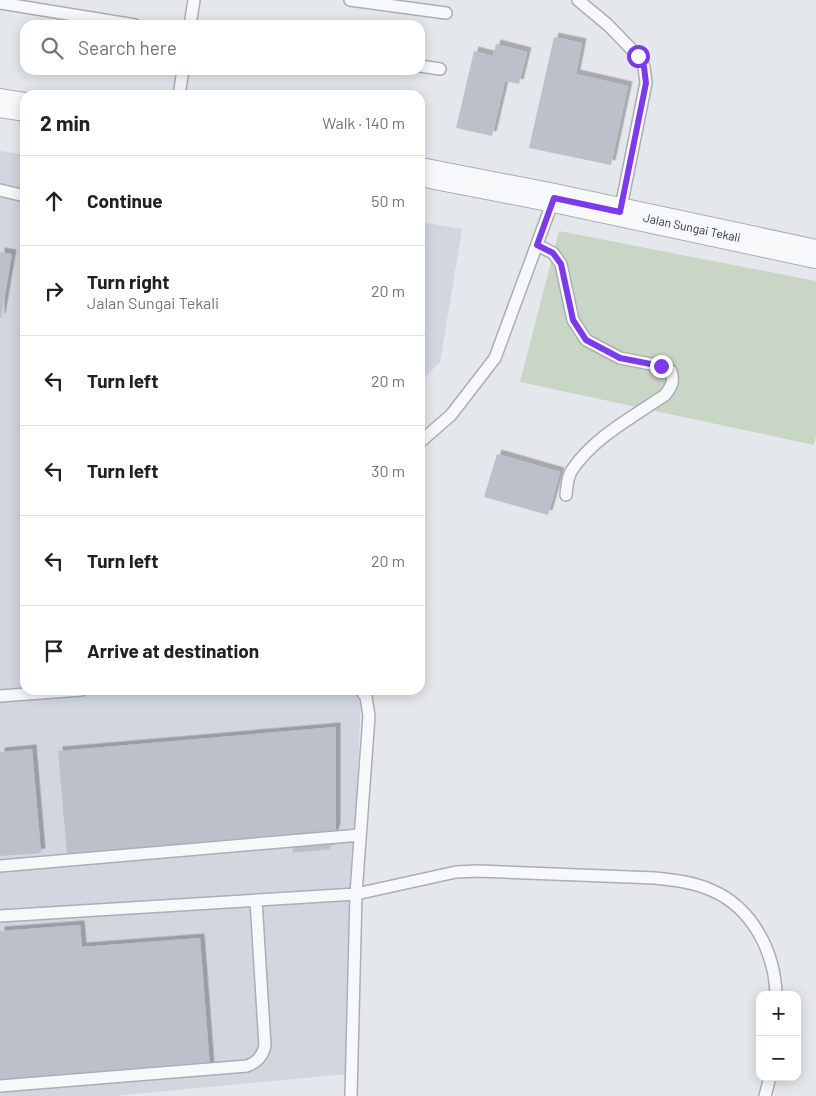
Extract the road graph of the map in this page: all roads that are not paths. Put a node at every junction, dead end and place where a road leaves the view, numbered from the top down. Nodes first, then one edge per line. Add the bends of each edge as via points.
1 (194, 0) edge
2 (350, 0) edge
3 (578, 0) edge
4 (0, 3) edge
5 (446, 13) dead end
6 (104, 20) edge
7 (191, 20) edge
8 (425, 67) edge
9 (440, 69) dead end
10 (182, 75) edge
11 (180, 90) edge
12 (0, 103) edge
13 (20, 106) edge
14 (425, 173) edge
15 (0, 190) edge
16 (20, 195) edge
17 (554, 198) junction
18 (620, 212) junction
19 (537, 245) junction
20 (816, 254) edge
21 (425, 438) edge
22 (566, 496) dead end
23 (20, 695) edge
24 (364, 695) edge
25 (0, 696) edge
26 (360, 835) junction
27 (0, 866) edge
28 (356, 894) junction
29 (256, 900) junction
30 (0, 916) edge
31 (776, 991) edge
32 (769, 1081) edge
33 (0, 1086) edge
34 (351, 1096) edge
35 (765, 1096) edge

1 - 7 lane
2 - 5 lane
3 - 18 lane via 608,25 638,56 644,67 646,83
4 - 6 lane
8 - 9 lane
10 - 11 lane
12 - 13 street
14 - 17 street, Jalan Sungai Tekali
15 - 16 lane
17 - 18 street, Jalan Sungai Tekali
17 - 19 lane
18 - 20 street, Jalan Sungai Tekali
19 - 21 lane via 495,358 452,415
19 - 22 lane via 553,253 561,264 573,320 586,340 620,358 661,366 671,371 673,380 672,387 664,395 594,445 572,470
23 - 25 lane
24 - 26 lane via 369,716
26 - 27 lane
26 - 28 lane
28 - 29 lane
28 - 31 lane via 478,870 655,878 695,884 725,897 752,923 773,966
28 - 34 lane
29 - 30 lane
29 - 33 lane via 265,1046 253,1064
32 - 35 lane

